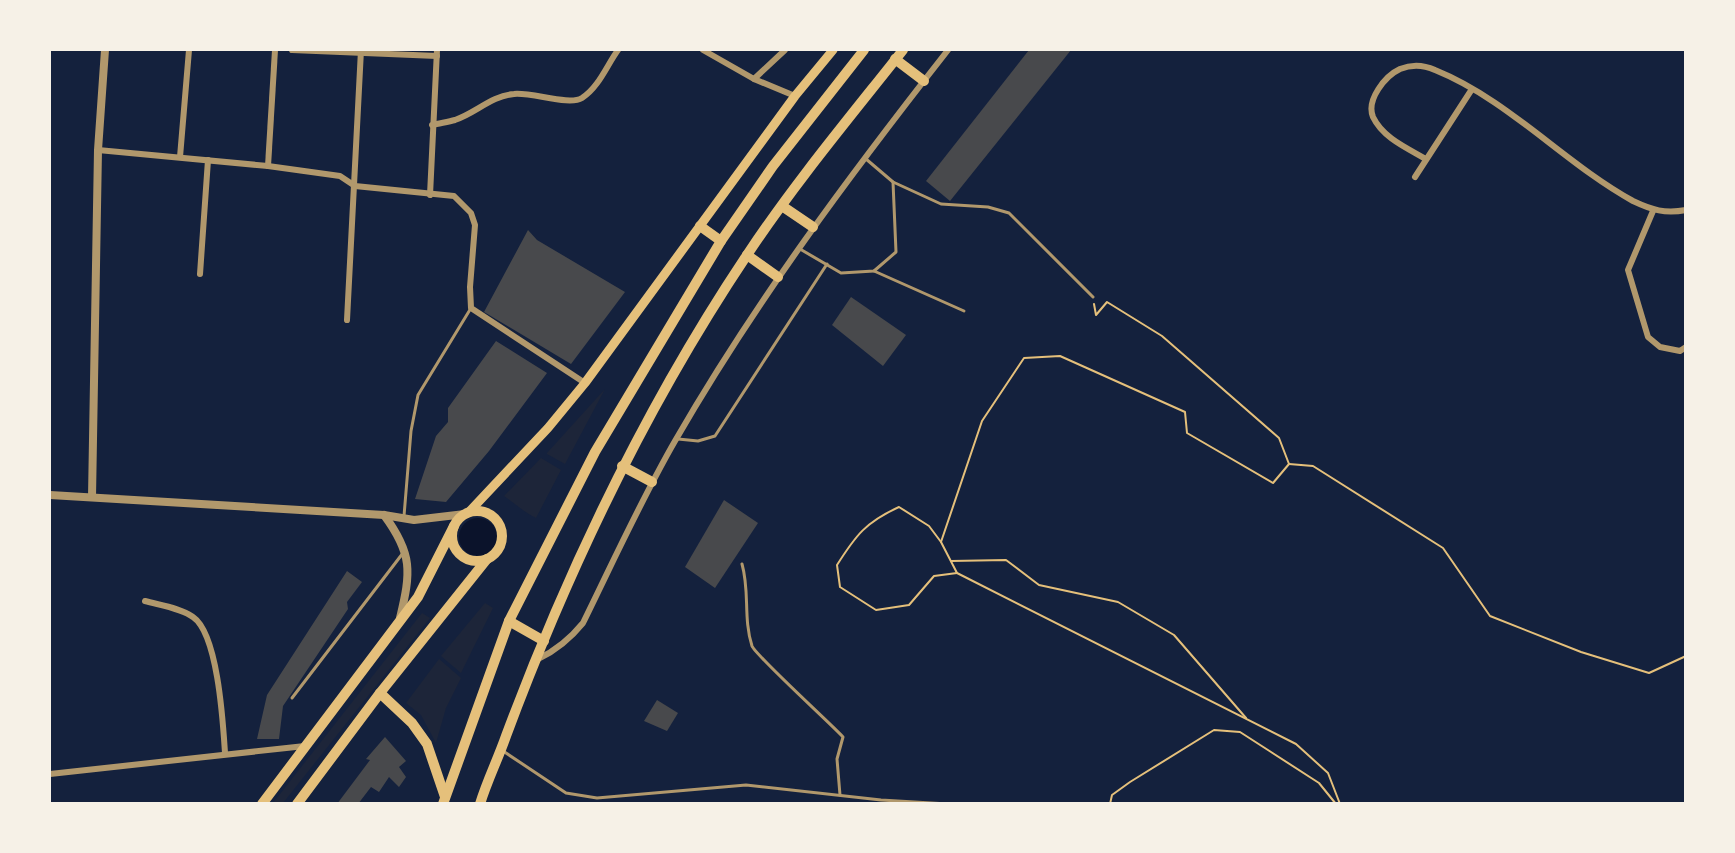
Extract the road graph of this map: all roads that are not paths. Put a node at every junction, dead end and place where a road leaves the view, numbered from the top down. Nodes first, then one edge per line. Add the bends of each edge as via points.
1 (105, 50) edge
2 (189, 50) edge
3 (274, 50) edge
4 (292, 50) edge
5 (618, 50) edge
6 (703, 50) edge
7 (785, 50) edge
8 (833, 50) edge
9 (864, 50) edge
10 (903, 50) edge
11 (948, 50) edge
12 (361, 51) edge
13 (437, 53) edge
14 (896, 59) junction
15 (754, 80) junction
16 (924, 81) junction
17 (1472, 89) junction
18 (795, 96) junction
19 (432, 125) junction
20 (98, 150) junction
21 (180, 157) junction
22 (865, 158) junction
23 (208, 159) junction
24 (1426, 159) junction
25 (268, 166) junction
26 (1415, 177) dead end
27 (894, 182) junction
28 (355, 186) junction
29 (430, 195) junction
30 (782, 206) junction
31 (1686, 210) edge
32 (1653, 211) junction
33 (700, 226) junction
34 (813, 227) junction
35 (721, 241) junction
36 (798, 248) junction
37 (747, 255) junction
38 (827, 264) junction
39 (874, 271) junction
40 (200, 274) dead end
41 (778, 277) junction
42 (1093, 297) road end
43 (471, 308) junction
44 (964, 311) dead end
45 (347, 320) dead end
46 (1686, 347) edge
47 (585, 383) junction
48 (676, 439) junction
49 (622, 466) junction
50 (652, 482) junction
51 (50, 495) edge
52 (92, 496) junction
53 (466, 514) junction
54 (384, 515) junction
55 (403, 518) junction
56 (454, 526) junction
57 (406, 549) junction
58 (487, 559) junction
59 (742, 564) dead end
60 (145, 601) dead end
61 (509, 621) junction
62 (399, 622) junction
63 (544, 641) junction
64 (535, 660) junction
65 (380, 693) junction
66 (292, 698) dead end
67 (306, 746) junction
68 (501, 750) junction
69 (225, 753) junction
70 (50, 774) edge
71 (840, 795) junction
72 (444, 800) edge
73 (262, 804) edge
74 (297, 804) edge
75 (399, 804) edge
76 (431, 804) edge
77 (480, 804) edge
78 (948, 804) edge

1 - 20 street
2 - 21 street
3 - 25 street
4 - 12 street
5 - 19 street via 599,80 581,98 569,101 530,93 511,94 495,98 456,120
6 - 15 street
7 - 15 street
8 - 18 main road
9 - 35 main road via 773,166
10 - 14 main road
11 - 16 street
12 - 13 street
12 - 28 street
13 - 19 street
14 - 16 main road
14 - 30 main road
15 - 18 street
16 - 22 street
17 - 24 street
17 - 24 street via 1417,65 1400,69 1384,81 1372,101 1372,115 1383,131
17 - 32 street via 1619,194
18 - 33 main road
19 - 29 street
20 - 21 street
20 - 52 street
21 - 23 street
22 - 27 lane
22 - 34 street
23 - 25 street
23 - 40 street
24 - 26 street
25 - 28 street via 340,176
27 - 39 lane via 896,252
27 - 42 lane via 941,204 988,207 1009,213
28 - 29 street
28 - 45 street
29 - 43 street via 454,196 471,213 475,225
30 - 34 main road
30 - 37 main road
31 - 32 street
32 - 46 street via 1628,270 1648,337 1660,347 1680,351
33 - 35 main road
33 - 47 main road
34 - 36 street
35 - 61 main road via 595,452
36 - 38 lane
36 - 41 street
37 - 41 main road
37 - 49 main road via 675,370
38 - 39 lane via 842,273
38 - 48 lane via 715,436 698,441
39 - 44 lane
41 - 48 street
43 - 47 street
43 - 55 lane via 418,395
47 - 53 main road via 541,437
48 - 50 street
49 - 50 main road
49 - 63 main road
50 - 64 street via 583,623 562,645
51 - 52 street
52 - 54 street
53 - 55 street
53 - 56 main road
53 - 58 main road via 487,513 501,526 501,546
54 - 55 street
54 - 57 street
56 - 58 main road via 453,539 462,556 474,561
56 - 62 main road via 432,575
57 - 62 street via 406,594
57 - 66 lane
58 - 65 main road
59 - 71 lane via 748,585 745,616 753,650 843,737 837,759
60 - 69 street via 192,616 207,631
61 - 63 main road
61 - 72 main road
62 - 67 main road
63 - 64 main road
64 - 68 main road
65 - 72 main road via 412,723 427,744
65 - 74 main road
67 - 69 street
67 - 73 main road
68 - 71 lane via 566,793 597,798 746,785
68 - 77 main road
69 - 70 street
71 - 78 lane
75 - 76 lane

